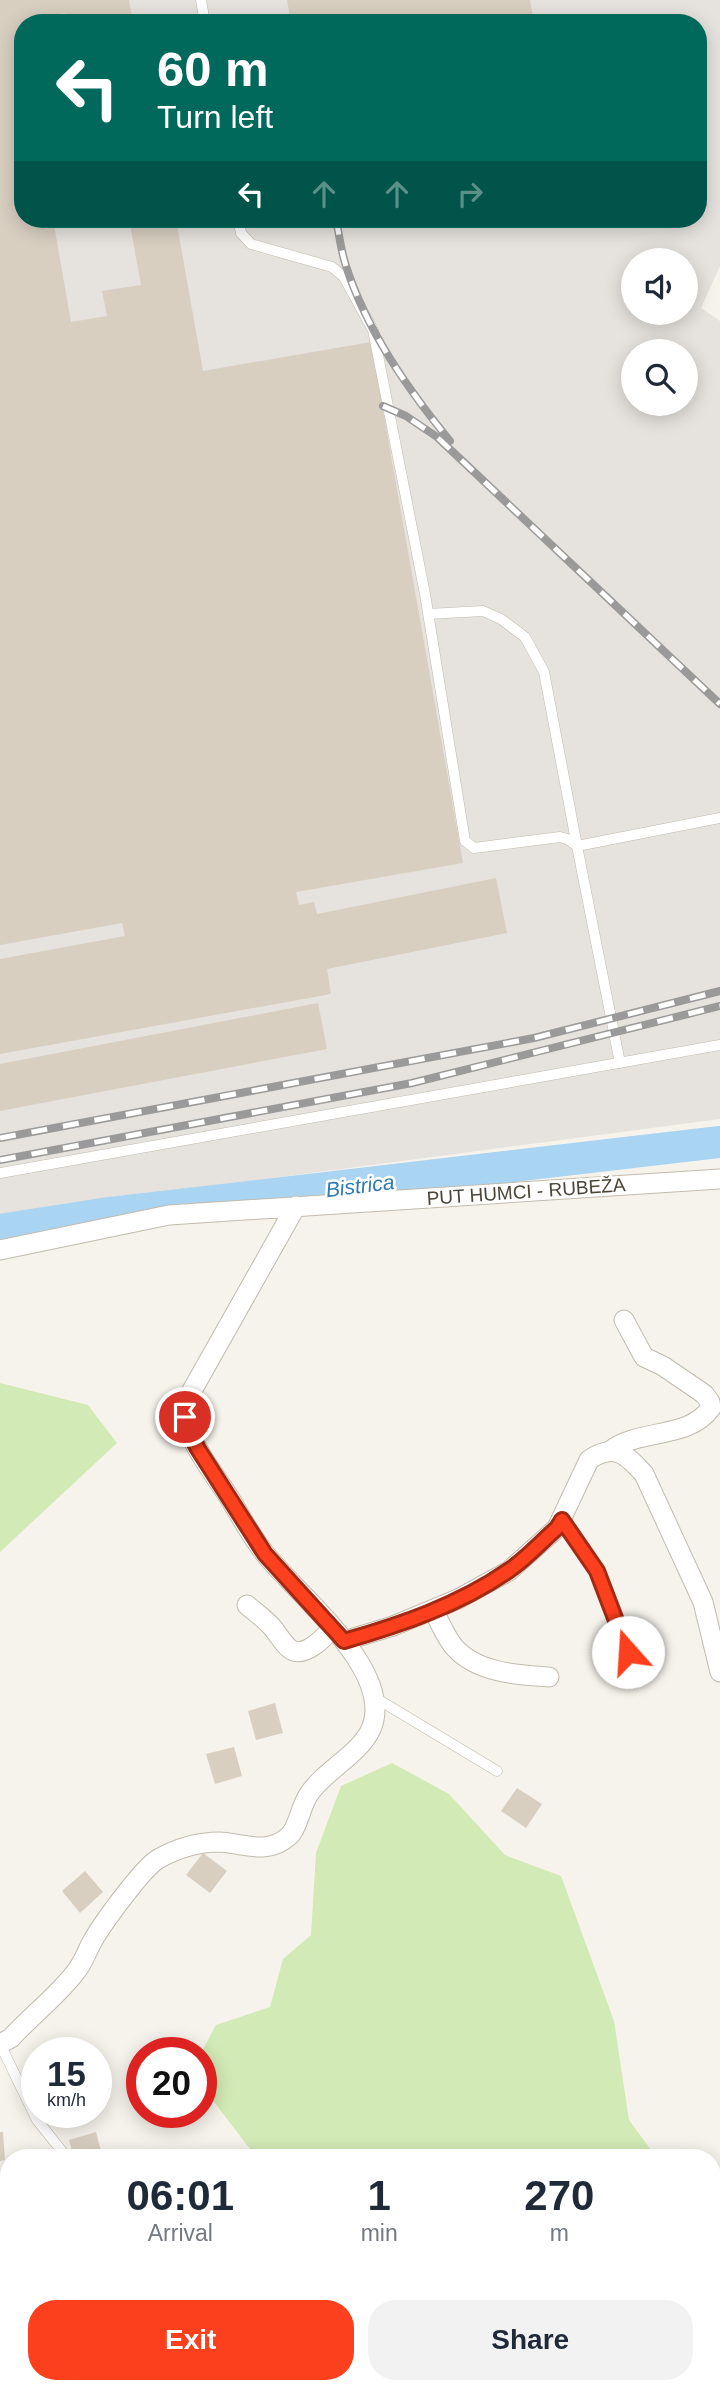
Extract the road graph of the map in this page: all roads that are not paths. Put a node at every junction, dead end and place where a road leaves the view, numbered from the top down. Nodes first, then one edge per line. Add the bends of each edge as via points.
1 (240, 228) edge
2 (428, 614) junction
3 (720, 818) edge
4 (577, 845) junction
5 (720, 1045) edge
6 (620, 1063) junction
7 (0, 1173) edge
8 (720, 1179) edge
9 (296, 1206) junction
10 (0, 1250) edge
11 (624, 1320) dead end
12 (610, 1451) junction
13 (562, 1520) junction
14 (247, 1605) dead end
15 (433, 1610) junction
16 (338, 1634) junction
17 (720, 1672) edge
18 (635, 1675) dead end
19 (548, 1677) dead end
20 (374, 1697) junction
21 (497, 1771) dead end
22 (0, 2044) edge
23 (60, 2149) edge

1 - 2 lane via 251,244 332,267 344,277 373,330
2 - 4 lane via 483,611 525,638 544,672
2 - 4 lane via 465,841 474,848 560,837
3 - 4 lane
4 - 6 lane
5 - 6 lane
6 - 7 lane
8 - 9 street, PUT HUMCI - RUBEŽA
9 - 10 street, PUT HUMCI - RUBEŽA via 169,1215
9 - 16 street via 185,1403 185,1417 198,1449 265,1554
11 - 12 street via 644,1357 704,1394 711,1408 692,1426 621,1443
12 - 13 street via 589,1460
12 - 17 street via 629,1457 644,1474 703,1602
13 - 15 street via 509,1571
13 - 18 lane via 597,1571
14 - 16 street via 295,1652
15 - 16 street via 393,1626
15 - 19 street via 456,1648 480,1665 513,1675
16 - 20 street
20 - 21 lane
20 - 22 street via 371,1729 309,1792 292,1834 262,1849 201,1843 156,1860 131,1888 74,1974
22 - 23 lane via 37,2120

